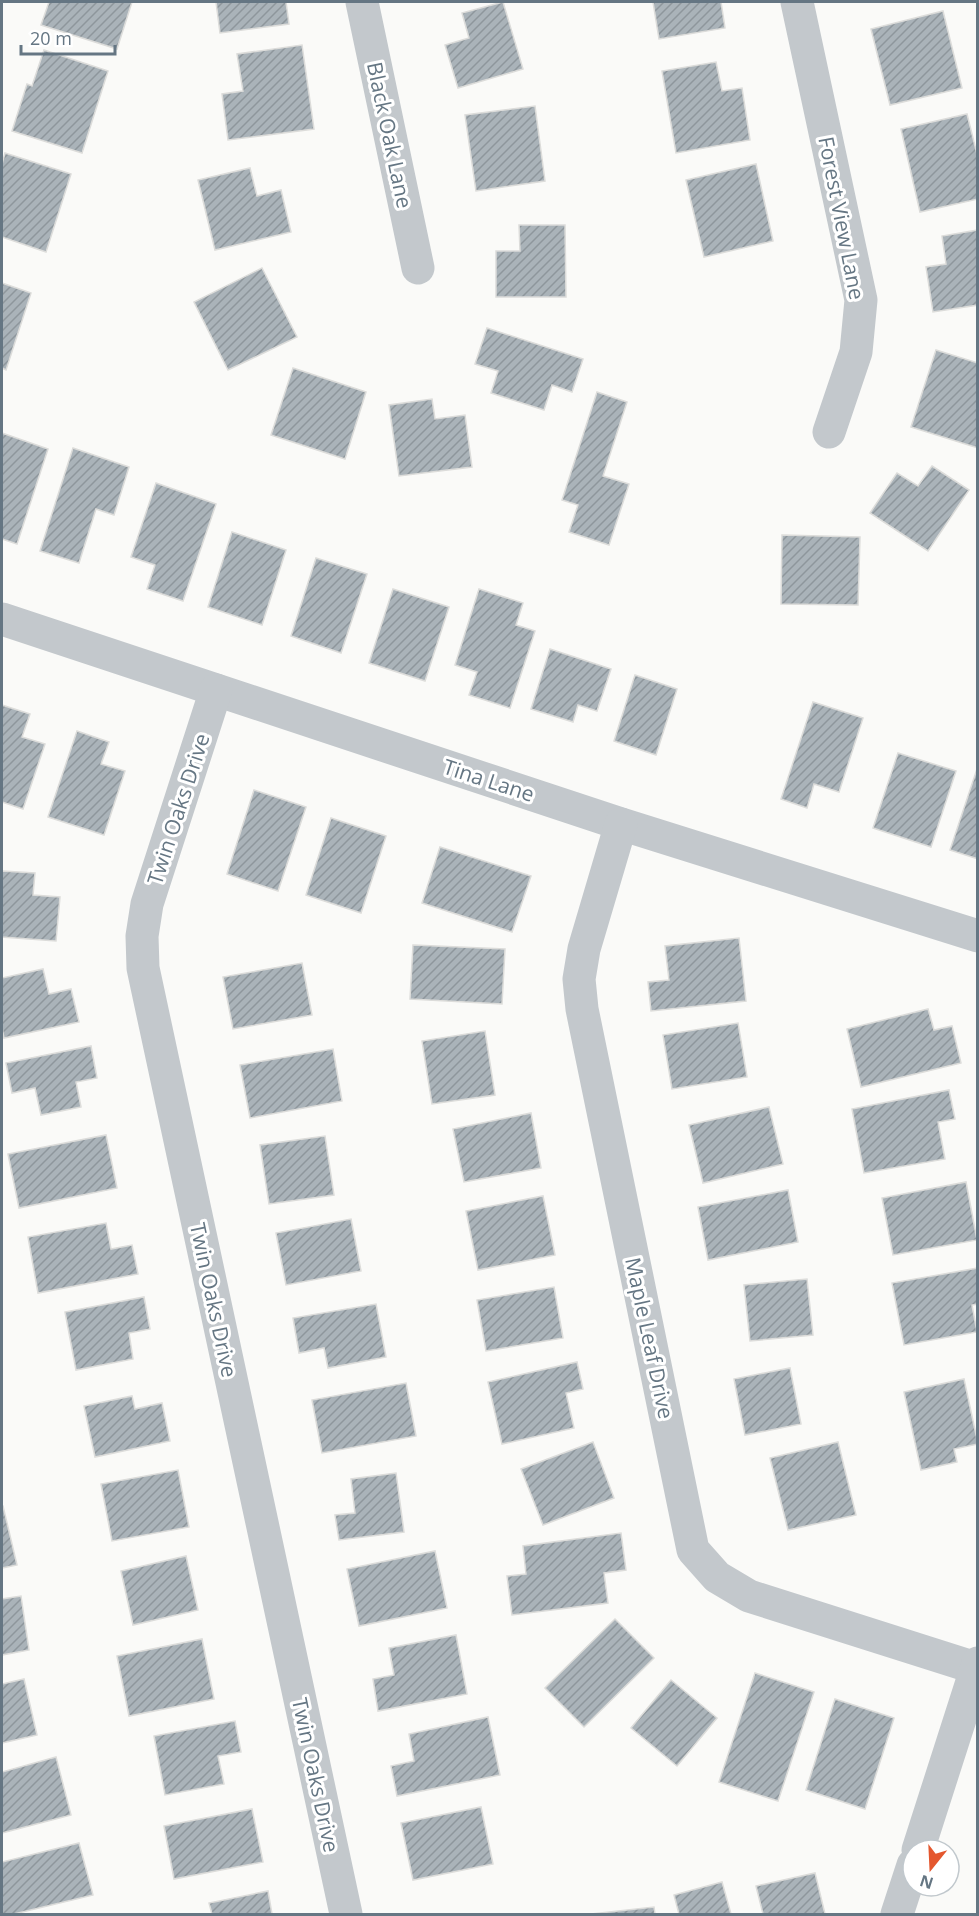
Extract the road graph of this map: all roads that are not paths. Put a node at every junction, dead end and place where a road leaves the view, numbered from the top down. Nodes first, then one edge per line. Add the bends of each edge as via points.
1 (362, 2) edge
2 (797, 2) edge
3 (418, 268) dead end
4 (829, 432) dead end
5 (2, 618) edge
6 (216, 690) junction
7 (621, 824) junction
8 (978, 936) edge
9 (977, 1666) edge
10 (922, 1838) edge
11 (902, 1898) edge
12 (346, 1914) edge
13 (897, 1914) edge

1 - 3 street, Black Oak Lane
2 - 4 street, Forest View Lane via 861,300 856,352
5 - 6 street, Tina Lane
6 - 7 street, Tina Lane
6 - 12 street, Twin Oaks Drive via 147,904 143,968
7 - 8 street, Tina Lane
7 - 9 street, Maple Leaf Drive via 584,949 579,980 693,1550 717,1577 749,1596
9 - 10 street
11 - 13 street

